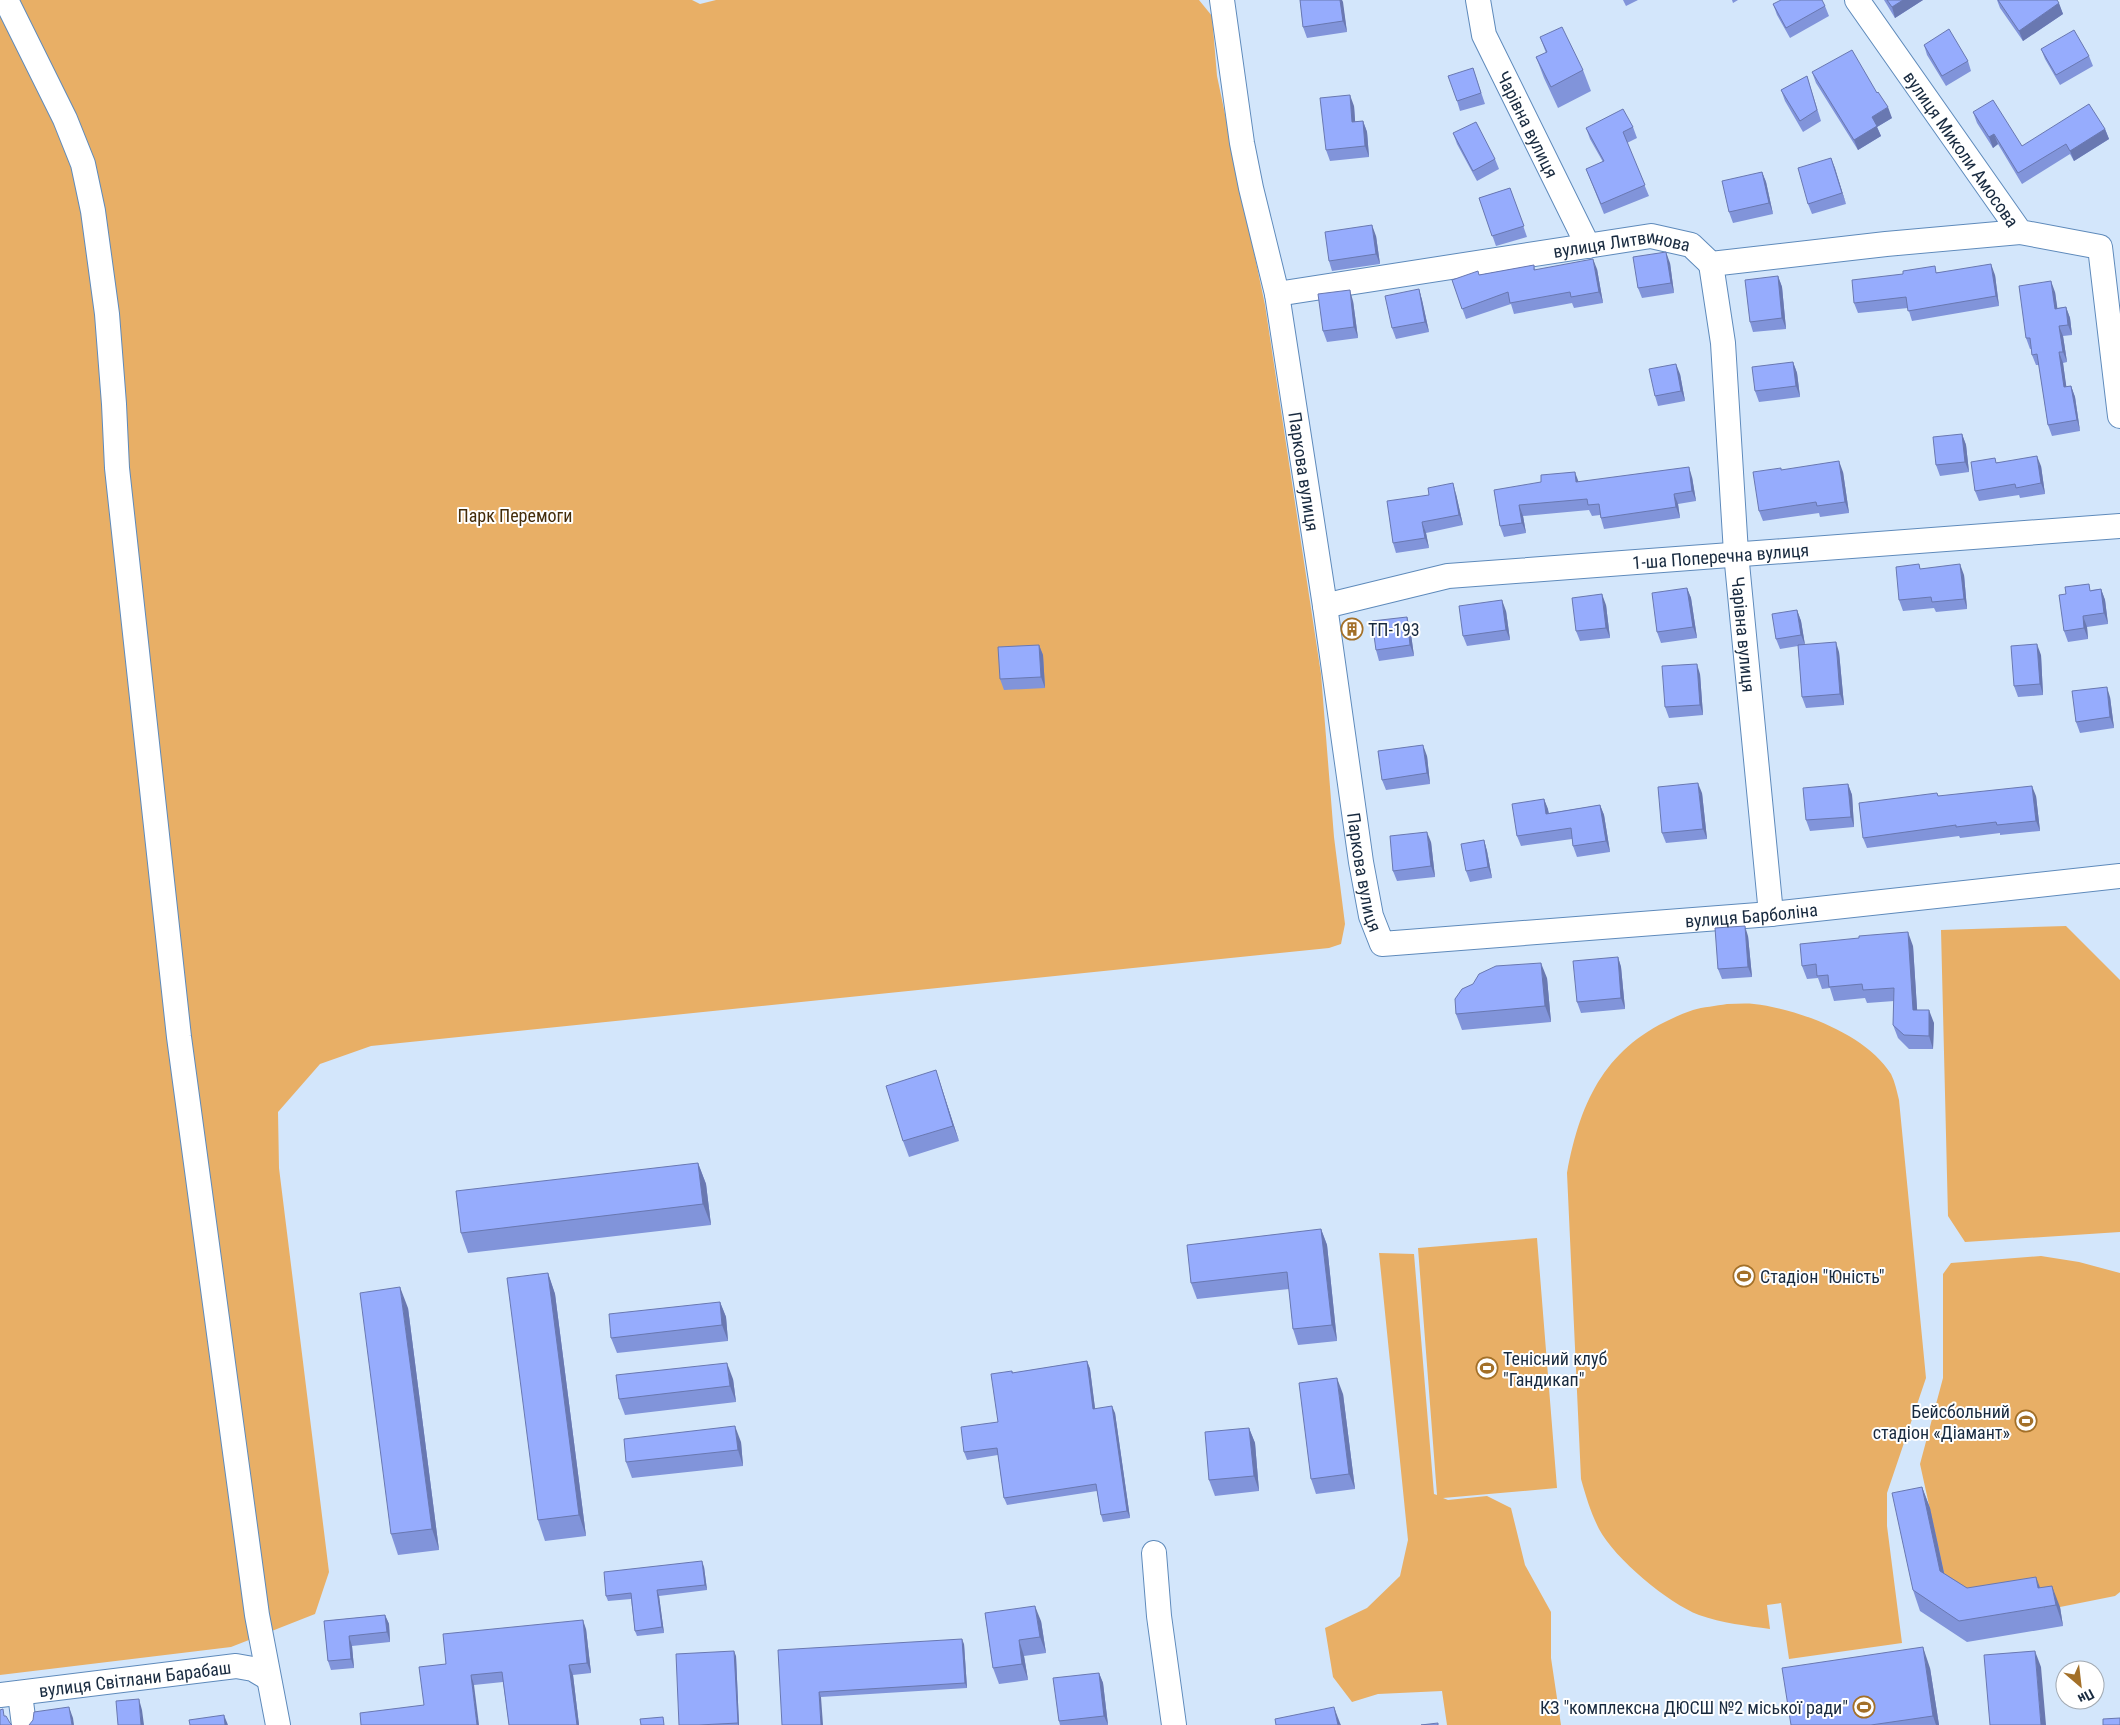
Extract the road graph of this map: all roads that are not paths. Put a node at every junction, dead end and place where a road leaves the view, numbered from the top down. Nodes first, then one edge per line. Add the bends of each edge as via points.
1 (6, 0) edge
2 (1222, 0) edge
3 (1478, 0) edge
4 (1857, 0) edge
5 (2020, 232) junction
6 (2110, 245) edge
7 (1588, 246) junction
8 (1711, 264) junction
9 (1277, 294) junction
10 (2120, 416) edge
11 (2120, 526) edge
12 (1736, 553) junction
13 (1325, 606) junction
14 (2120, 876) edge
15 (1771, 914) junction
16 (1382, 944) joint
17 (1154, 1553) dead end
18 (268, 1678) junction
19 (10, 1694) edge
20 (24, 1725) edge
21 (278, 1725) edge
22 (1174, 1725) edge

1 - 18 street via 65,119 83,164 93,211 107,314 117,468 177,1018 255,1606
2 - 9 street, Паркова вулиця via 1242,144
3 - 7 street, Чарівна вулиця via 1484,35
4 - 5 street, вулиця Миколи Амосова
5 - 6 street, вулиця Миколи Амосова
5 - 8 street, вулиця Литвинова
6 - 10 street, вулиця Миколи Амосова
7 - 8 street, вулиця Литвинова via 1651,236 1691,245
7 - 9 street, вулиця Литвинова
8 - 12 street, Чарівна вулиця via 1723,343
9 - 13 street, Паркова вулиця
11 - 12 street, 1-ша Поперечна вулиця
12 - 13 street, 1-ша Поперечна вулиця via 1448,576
12 - 15 street, Чарівна вулиця
13 - 16 street, Паркова вулиця via 1361,862 1371,916
14 - 15 street, вулиця Барболіна
15 - 16 street, вулиця Барболіна
17 - 22 street
18 - 19 street, вулиця Світлани Барабаш via 253,1668 236,1666
18 - 21 street
19 - 20 street

